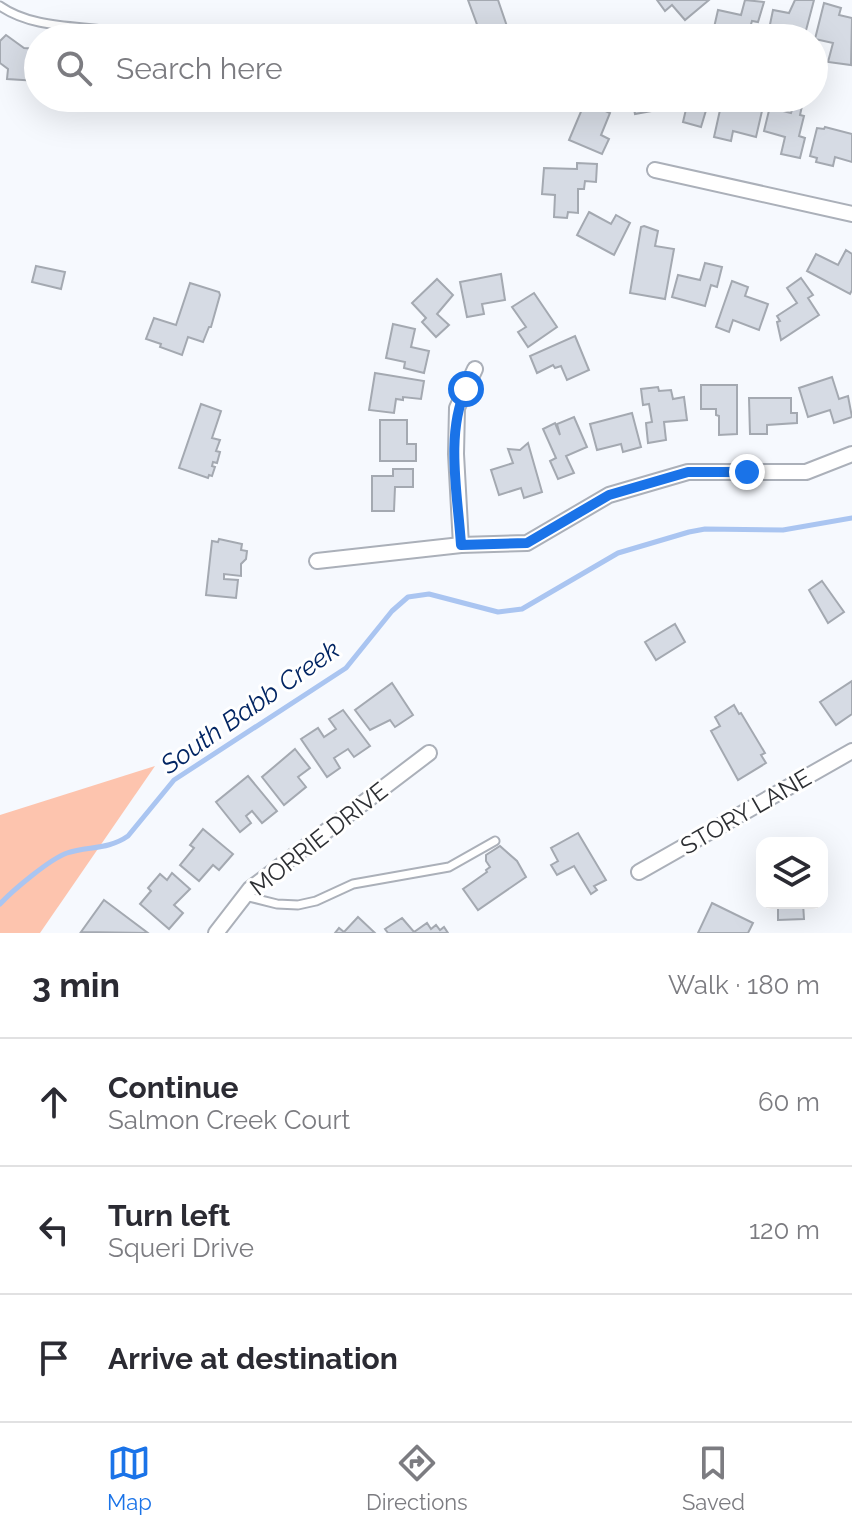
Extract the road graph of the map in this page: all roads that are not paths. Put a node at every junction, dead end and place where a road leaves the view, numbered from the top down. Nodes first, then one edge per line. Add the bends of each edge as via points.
1 (0, 6) edge
2 (60, 24) edge
3 (655, 170) dead end
4 (852, 214) edge
5 (475, 369) dead end
6 (852, 454) edge
7 (461, 545) junction
8 (317, 561) dead end
9 (852, 751) edge
10 (429, 753) dead end
11 (495, 841) dead end
12 (639, 872) dead end
13 (245, 896) junction
14 (216, 933) edge

1 - 2 lane via 15,16
3 - 4 street
5 - 7 street via 457,408
6 - 7 street via 806,472 688,472 609,495 527,543
7 - 8 street
9 - 12 street, STORY LANE
10 - 13 street, MORRIE DRIVE
11 - 13 lane via 449,867 353,884 298,905
13 - 14 street, MORRIE DRIVE

